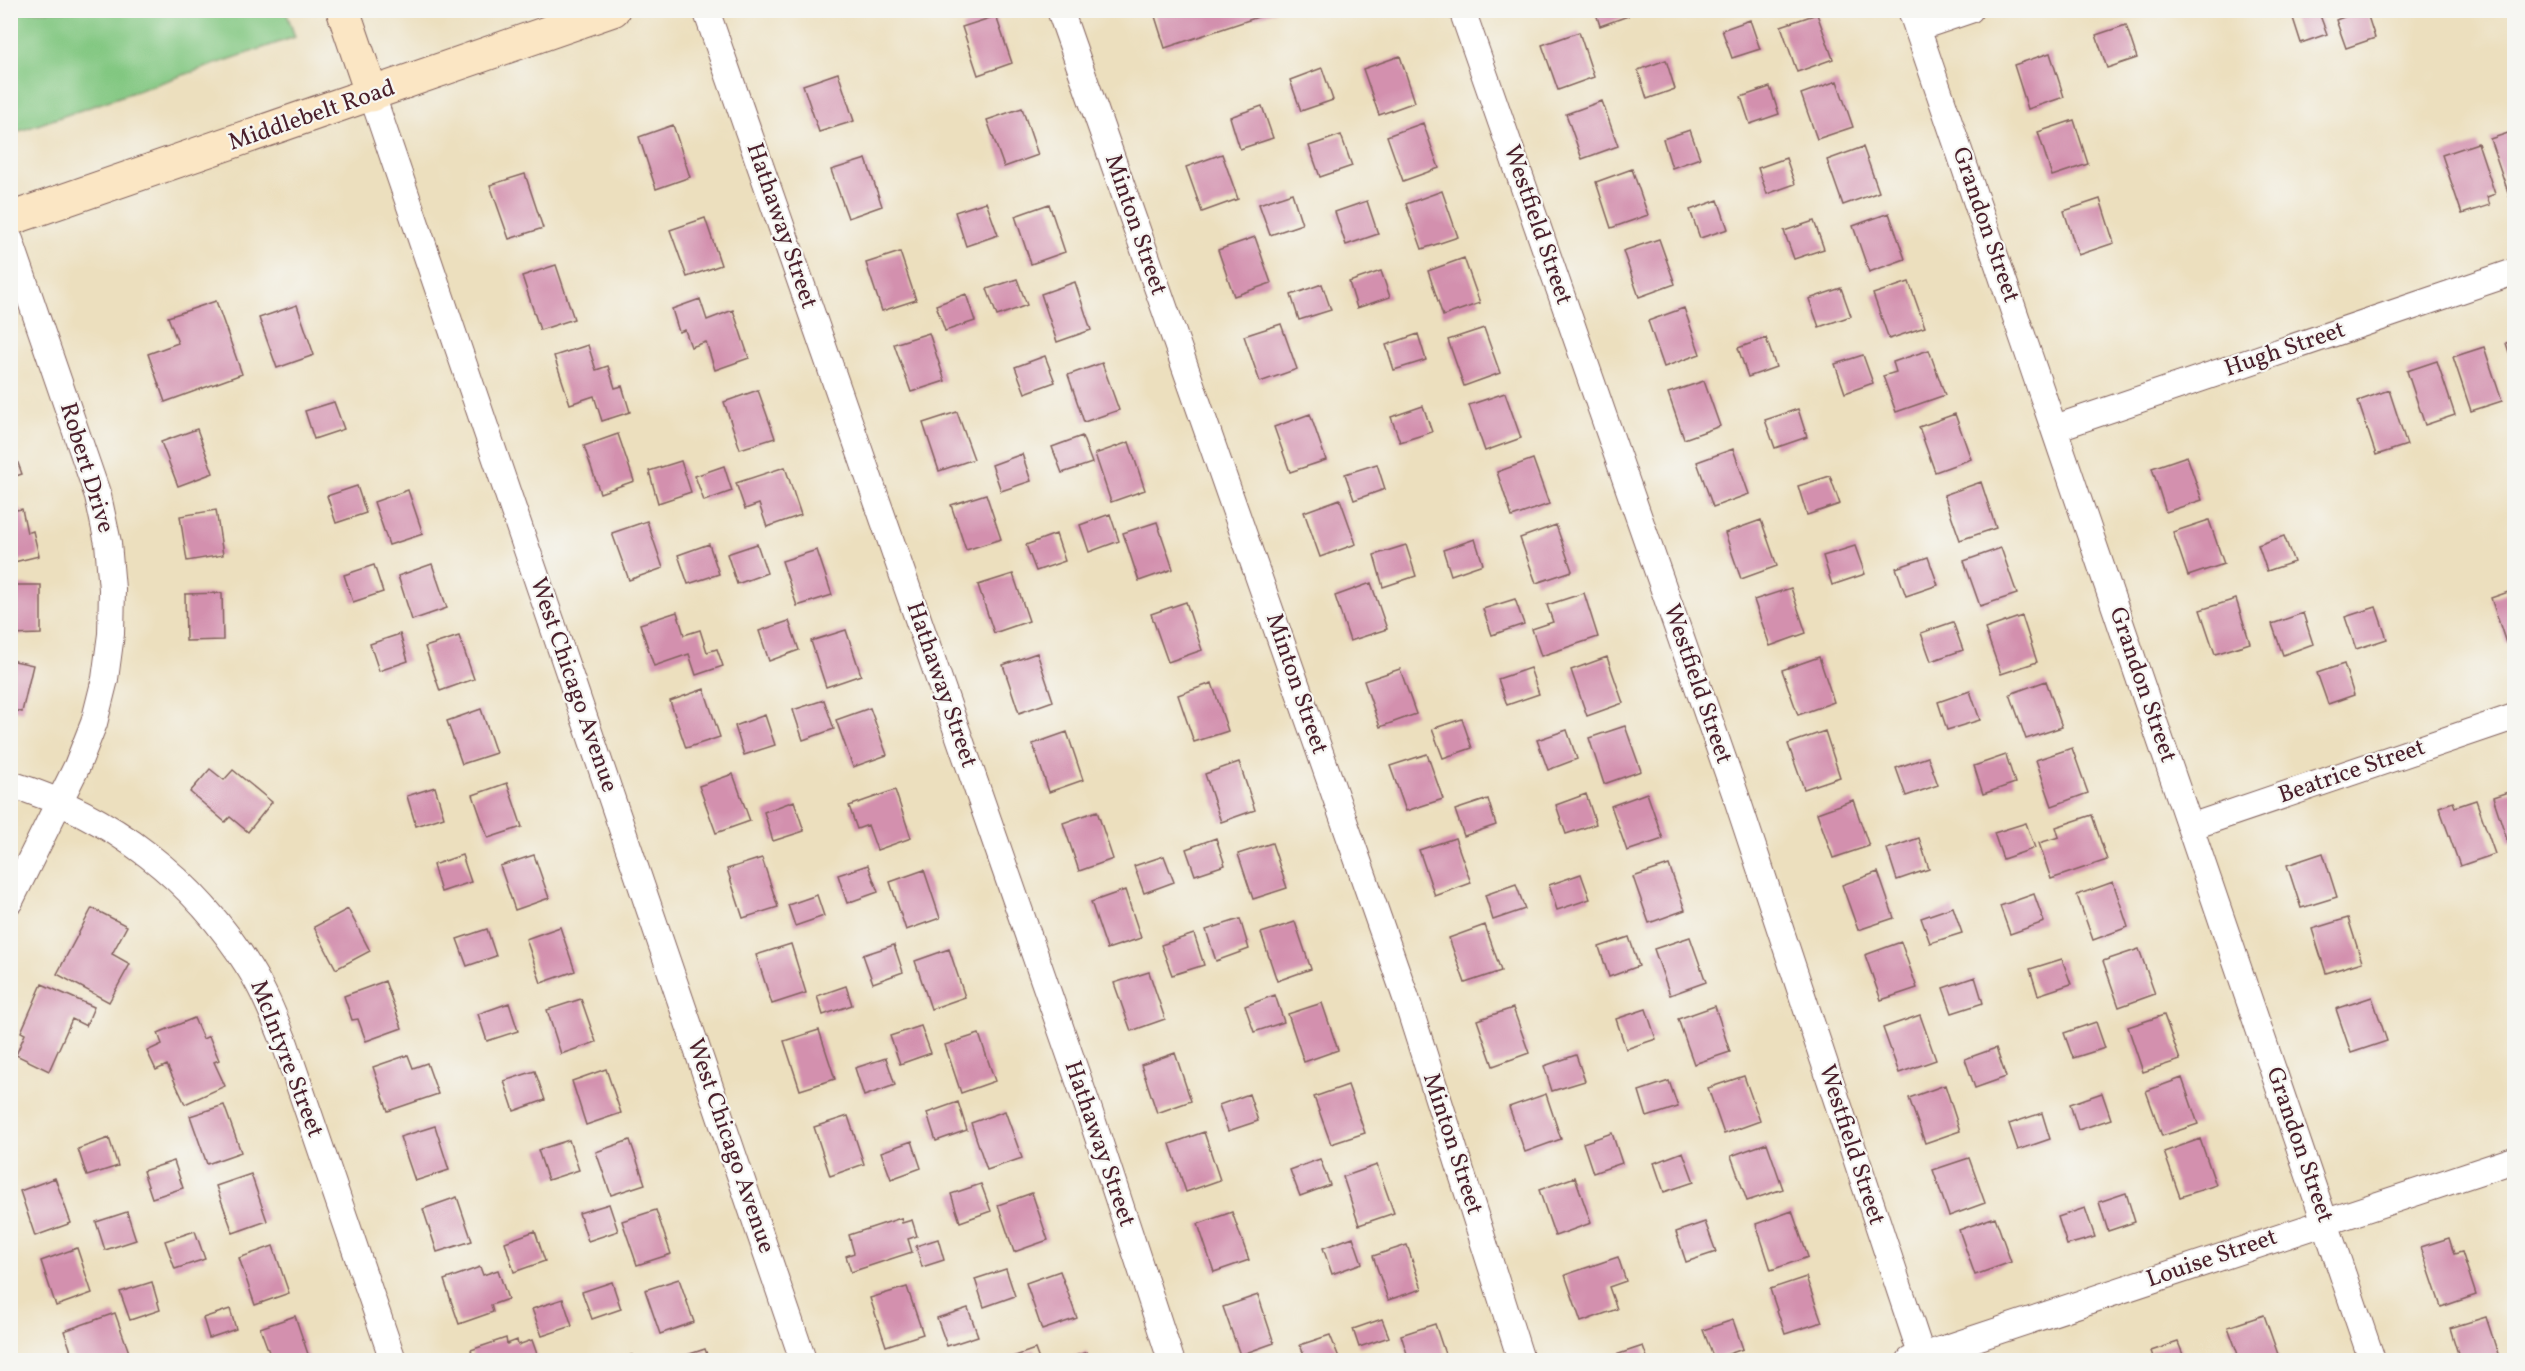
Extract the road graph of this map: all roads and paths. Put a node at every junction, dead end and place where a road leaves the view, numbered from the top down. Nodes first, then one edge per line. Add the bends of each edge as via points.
1 (343, 10) edge
2 (613, 10) edge
3 (706, 10) edge
4 (1060, 10) edge
5 (1462, 10) edge
6 (1970, 10) edge
7 (1914, 20) edge
8 (372, 95) junction
9 (10, 219) edge
10 (10, 240) edge
11 (2514, 272) edge
12 (2055, 428) junction
13 (2514, 717) edge
14 (10, 784) edge
15 (59, 803) junction
16 (2190, 827) junction
17 (10, 901) edge
18 (2514, 1160) edge
19 (2325, 1223) junction
20 (1918, 1359) edge
21 (393, 1360) edge
22 (803, 1360) edge
23 (1171, 1360) edge
24 (1521, 1360) edge
25 (2372, 1360) edge

1 - 8 main road, West Chicago Avenue
2 - 8 main road, Middlebelt Road
3 - 23 street, Hathaway Street via 1090,1113
4 - 24 street, Minton Street via 1406,998
5 - 20 street, Westfield Street via 1737,799
6 - 7 street
7 - 12 street, Grandon Street
8 - 9 main road, Middlebelt Road
8 - 22 street, West Chicago Avenue
10 - 15 street, Robert Drive via 98,496 108,543 112,589 105,679 94,723
11 - 12 street, Hugh Street
12 - 16 street, Grandon Street
13 - 16 street, Beatrice Street
14 - 15 street, McIntyre Street
15 - 17 street, Robert Drive
15 - 21 street, McIntyre Street via 114,830 179,880 225,932 251,970 285,1044
16 - 19 street, Grandon Street
18 - 19 street, Louise Street
19 - 20 street, Louise Street
19 - 25 street, Grandon Street

